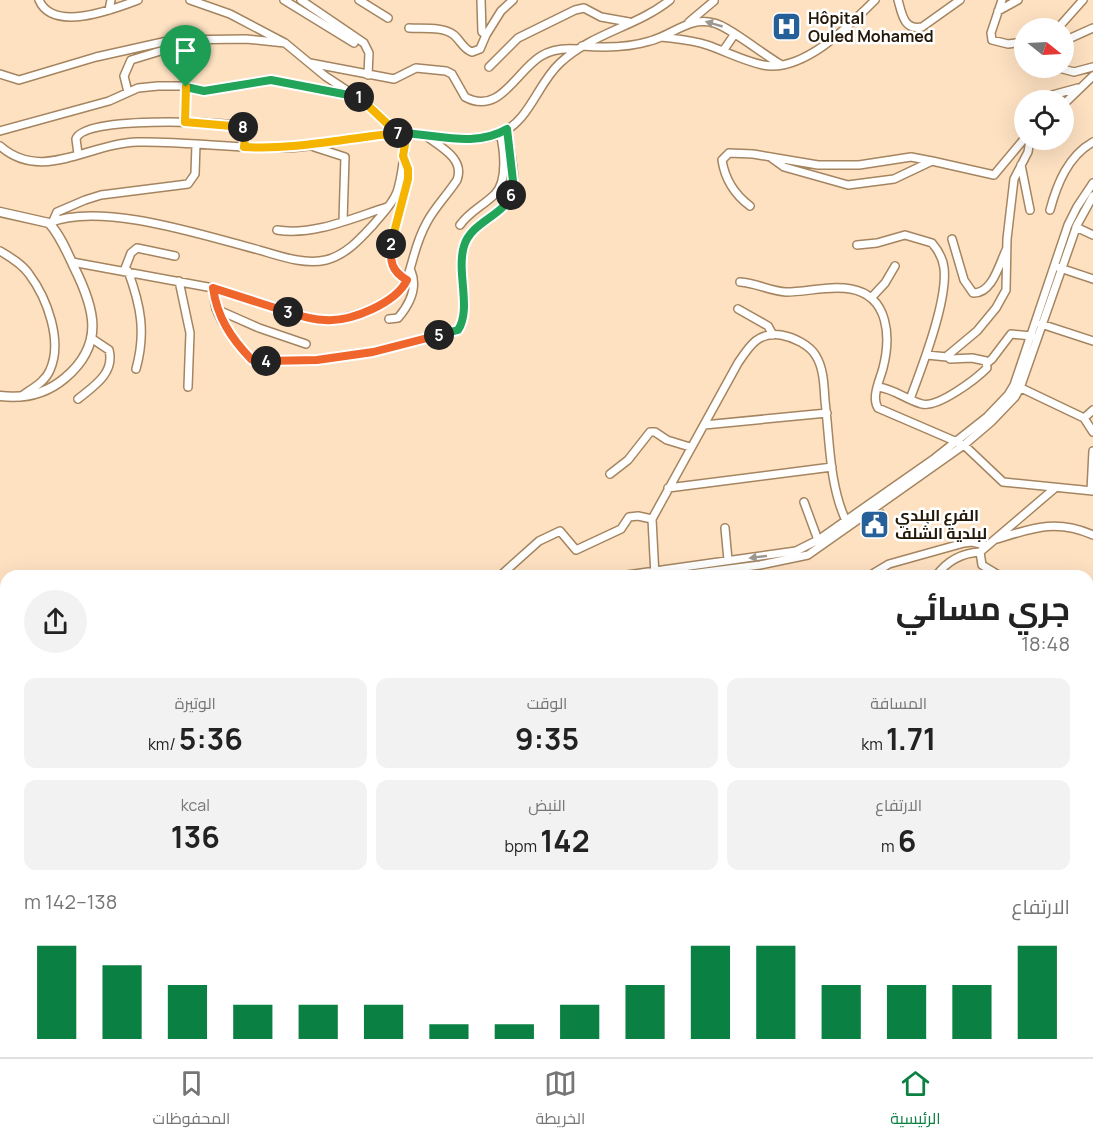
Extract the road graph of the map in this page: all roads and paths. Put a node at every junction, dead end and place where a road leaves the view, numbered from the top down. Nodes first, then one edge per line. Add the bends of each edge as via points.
1 (39, 0) edge
2 (111, 0) edge
3 (138, 0) edge
4 (190, 0) edge
5 (284, 0) edge
6 (301, 0) edge
7 (359, 0) edge
8 (481, 0) edge
9 (513, 0) edge
10 (670, 0) edge
11 (714, 0) edge
12 (875, 0) edge
13 (898, 0) edge
14 (960, 0) edge
15 (1002, 0) edge
16 (1018, 0) edge
17 (1083, 0) edge
18 (109, 10) junction
19 (999, 11) junction
20 (388, 18) dead end
21 (1067, 18) edge
22 (629, 22) junction
23 (689, 22) junction
24 (409, 28) dead end
25 (1093, 28) edge
26 (486, 35) junction
27 (734, 35) junction
28 (662, 37) junction
29 (1074, 37) edge
30 (183, 39) junction
31 (285, 43) junction
32 (1014, 43) edge
33 (354, 44) dead end
34 (579, 48) junction
35 (723, 51) junction
36 (759, 52) junction
37 (753, 61) junction
38 (310, 63) junction
39 (782, 65) junction
40 (489, 67) dead end
41 (1093, 67) edge
42 (1074, 72) edge
43 (0, 74) edge
44 (368, 75) junction
45 (1093, 76) edge
46 (186, 87) junction
47 (1078, 88) junction
48 (1071, 90) edge
49 (129, 92) junction
50 (1074, 93) edge
51 (360, 98) junction
52 (185, 122) junction
53 (0, 131) edge
54 (503, 131) junction
55 (397, 133) junction
56 (407, 133) junction
57 (424, 134) junction
58 (1093, 142) edge
59 (196, 144) junction
60 (312, 146) junction
61 (0, 147) edge
62 (244, 147) junction
63 (1015, 150) edge
64 (1028, 150) edge
65 (78, 154) junction
66 (403, 156) junction
67 (770, 157) junction
68 (932, 161) junction
69 (1021, 165) junction
70 (1093, 183) edge
71 (1093, 196) edge
72 (389, 206) junction
73 (750, 206) dead end
74 (1030, 210) dead end
75 (1050, 210) dead end
76 (0, 212) edge
77 (343, 220) junction
78 (51, 222) junction
79 (459, 225) dead end
80 (1076, 227) junction
81 (277, 230) dead end
82 (1093, 235) edge
83 (952, 239) dead end
84 (857, 245) dead end
85 (1007, 248) junction
86 (0, 251) edge
87 (175, 256) dead end
88 (72, 262) junction
89 (895, 266) dead end
90 (1058, 267) junction
91 (126, 271) junction
92 (411, 271) junction
93 (1093, 279) edge
94 (407, 280) junction
95 (179, 281) junction
96 (740, 282) dead end
97 (213, 288) junction
98 (871, 298) junction
99 (216, 309) junction
100 (738, 309) dead end
101 (389, 319) dead end
102 (1040, 324) junction
103 (773, 335) junction
104 (1032, 336) junction
105 (91, 338) junction
106 (1093, 340) edge
107 (306, 344) dead end
108 (927, 355) junction
109 (947, 357) junction
110 (987, 363) junction
111 (136, 369) dead end
112 (189, 387) dead end
113 (878, 387) junction
114 (1017, 387) junction
115 (0, 396) edge
116 (21, 397) junction
117 (78, 399) dead end
118 (910, 399) junction
119 (1093, 410) edge
120 (826, 413) junction
121 (1084, 418) junction
122 (704, 425) junction
123 (1093, 432) edge
124 (956, 441) junction
125 (964, 445) junction
126 (690, 447) junction
127 (1093, 451) edge
128 (832, 466) junction
129 (610, 474) dead end
130 (668, 488) junction
131 (1055, 488) junction
132 (1092, 491) edge
133 (804, 502) dead end
134 (652, 519) junction
135 (847, 524) junction
136 (724, 528) dead end
137 (1093, 535) edge
138 (818, 540) junction
139 (994, 540) junction
140 (982, 548) junction
141 (728, 560) junction
142 (507, 570) edge
143 (655, 570) edge
144 (672, 570) edge
145 (726, 570) edge
146 (879, 570) edge
147 (943, 570) edge
148 (988, 570) edge

1 - 18 street via 42,7 63,16
2 - 18 street
3 - 18 street
4 - 31 street via 230,14
5 - 33 street
6 - 44 street via 364,44 369,53
7 - 20 street
8 - 26 street via 482,32
9 - 26 street
10 - 22 street
11 - 23 street
12 - 39 street via 831,40
13 - 14 street via 909,27 915,28
15 - 19 street
16 - 19 street
17 - 21 street
19 - 32 street via 992,40
22 - 34 street
22 - 40 street via 596,15 584,8 575,9 518,38
27 -> 23 street via 716,23
23 - 28 street
24 - 26 street via 447,31 472,52 480,49
25 - 29 street
27 - 35 street
27 - 36 street
28 - 34 street via 624,47
28 - 35 street via 693,41
30 - 31 street
30 - 43 street via 108,54 19,80
30 - 49 street via 177,46 131,60 124,76
31 - 38 street
34 - 44 street via 543,54 501,95 482,102 465,97 452,74 446,71 416,68 394,79
34 - 54 street via 554,68 524,113
35 - 37 street
36 - 37 street
36 - 39 street
37 - 39 street
38 - 44 street
38 - 51 street
41 - 42 street
45 - 47 street
46 - 49 street via 172,84
46 - 51 street via 204,91 271,80
46 - 52 street
47 - 48 street
47 - 50 street
49 - 53 street
51 - 55 street
52 - 62 street via 243,126
52 - 65 street via 116,124 81,131 76,139
54 - 57 street via 471,139
54 - 79 street via 500,186 495,195
54 - 99 street via 513,181 511,195 466,240 460,264 464,313 458,330 373,352 317,360 256,362 223,324
55 - 56 street
55 - 60 street
56 - 57 street
56 - 66 street
57 - 92 street via 452,156 460,174 427,222
58 - 75 street via 1062,175
59 - 62 street
59 - 65 street via 136,142
59 - 78 street via 195,174 188,184 85,200 57,212
60 - 62 street
60 - 77 street via 345,157
61 - 65 street via 20,159 39,163
63 - 68 street via 994,175
64 - 69 street
66 - 72 street via 398,188
66 - 94 street via 408,179 390,259 394,271
67 - 68 street via 818,165 859,165 911,157
67 - 68 street via 784,167 848,185 894,179
67 - 73 street via 729,153 722,160 732,188
69 - 74 street
69 - 85 street via 1014,179
70 - 90 street via 1077,207
71 - 80 street
72 - 77 street
72 - 78 street via 352,246 332,258 316,261 296,260 154,223 91,217
76 - 78 main road
77 - 81 street via 305,230
78 - 88 main road
80 - 82 street
80 - 90 street
83 - 85 street via 964,280 973,293 986,289
84 - 108 street via 904,235 926,239 934,245 944,265 944,282
85 - 109 street via 1005,293 977,331
86 - 116 street via 29,272 55,335 56,350 49,372
87 - 91 street via 137,248 131,253
88 - 91 street
88 - 105 main road via 91,306
89 - 98 street
90 - 93 street
90 - 102 street
91 - 95 street
91 - 111 street via 143,334
92 - 94 street
92 - 101 street via 414,284 410,298 398,318
94 - 97 street via 400,292 379,306 334,320 298,315
95 - 97 street
95 - 112 street via 190,333
96 - 98 street via 777,291 849,289
97 - 99 street
98 - 113 street via 883,311 886,322 886,358
99 - 107 street
100 - 103 street via 768,326
102 - 104 street
102 - 106 street
102 - 114 street
103 - 120 street via 801,343 816,356 822,370
103 - 122 street via 752,342
104 - 110 street via 1011,334
104 - 114 street
105 - 116 main road via 83,360 62,381 39,394
105 - 117 street via 109,350 109,368
108 - 109 street
108 - 118 street
109 - 110 street via 979,358
110 - 118 street via 985,370 938,403 927,405
113 - 118 street
113 - 124 street via 875,404 883,412
114 - 121 street
114 - 124 street
114 - 125 street via 1016,397
115 - 116 main road
119 - 121 street
120 - 122 street
120 - 128 street
121 - 123 street
122 - 126 street
124 - 125 street
124 - 135 street
125 - 131 street via 1003,482
125 - 135 street
126 - 129 street via 650,432 628,460
126 - 130 street
127 - 132 street
128 - 130 street
128 - 135 street
130 - 134 street
131 - 132 street
131 - 139 street
133 - 138 street
134 - 142 street via 629,518 621,529 577,550 560,531 539,541
134 - 143 street
135 - 138 street
135 - 145 street via 802,557
136 - 141 street
137 - 139 street via 1045,525
138 -> 141 street via 790,553
139 - 140 street
140 - 146 street via 972,542 964,543
140 - 147 street via 957,557
140 - 148 street via 982,566
141 - 144 street

